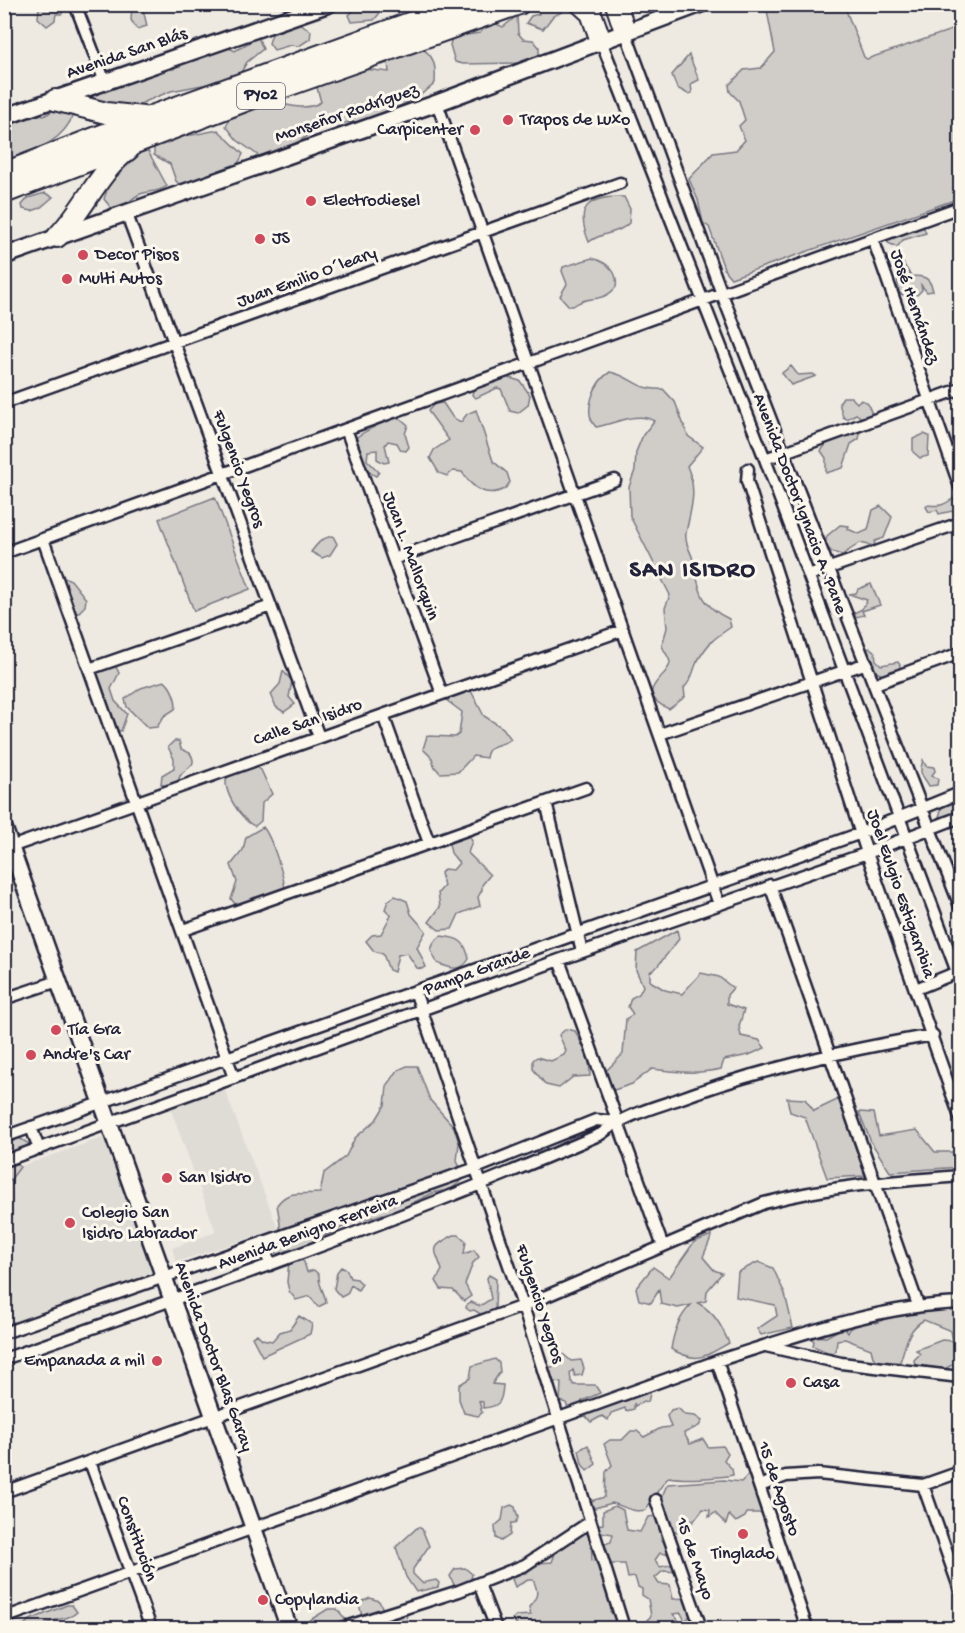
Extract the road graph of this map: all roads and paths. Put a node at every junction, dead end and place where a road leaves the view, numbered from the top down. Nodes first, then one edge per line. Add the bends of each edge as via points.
1 (75, 4) edge
2 (419, 4) edge
3 (462, 4) edge
4 (519, 4) edge
5 (581, 4) edge
6 (616, 4) edge
7 (700, 4) edge
8 (328, 5) edge
9 (411, 23) junction
10 (625, 31) junction
11 (601, 41) junction
12 (105, 82) junction
13 (55, 100) junction
14 (437, 103) junction
15 (4, 117) edge
16 (146, 118) junction
17 (140, 141) junction
18 (4, 173) edge
19 (620, 183) dead end
20 (4, 193) edge
21 (960, 207) edge
22 (126, 213) junction
23 (481, 233) junction
24 (57, 237) junction
25 (873, 239) junction
26 (4, 256) edge
27 (722, 294) junction
28 (702, 301) junction
29 (174, 342) junction
30 (529, 363) junction
31 (960, 389) edge
32 (930, 400) junction
33 (4, 403) edge
34 (346, 429) junction
35 (784, 452) junction
36 (765, 459) junction
37 (748, 469) dead end
38 (223, 474) junction
39 (615, 480) dead end
40 (960, 487) edge
41 (575, 494) junction
42 (960, 524) edge
43 (43, 539) junction
44 (4, 553) edge
45 (393, 559) junction
46 (830, 567) junction
47 (809, 575) junction
48 (271, 606) junction
49 (623, 630) junction
50 (960, 653) edge
51 (867, 663) junction
52 (89, 669) junction
53 (844, 670) junction
54 (812, 680) junction
55 (875, 684) junction
56 (442, 694) junction
57 (383, 715) junction
58 (660, 735) junction
59 (319, 737) junction
60 (586, 788) dead end
61 (960, 793) edge
62 (137, 802) junction
63 (546, 802) junction
64 (923, 808) junction
65 (898, 817) junction
66 (960, 817) edge
67 (4, 828) edge
68 (930, 828) junction
69 (861, 833) junction
70 (906, 838) junction
71 (429, 843) junction
72 (8, 848) edge
73 (867, 853) junction
74 (713, 885) junction
75 (770, 885) junction
76 (719, 904) junction
77 (960, 906) edge
78 (183, 930) junction
79 (577, 933) junction
80 (582, 952) junction
81 (559, 960) junction
82 (960, 974) edge
83 (58, 981) junction
84 (915, 989) junction
85 (415, 991) junction
86 (4, 999) edge
87 (422, 1010) junction
88 (933, 1035) junction
89 (831, 1053) junction
90 (227, 1058) junction
91 (234, 1078) junction
92 (102, 1103) junction
93 (960, 1117) edge
94 (616, 1122) junction
95 (109, 1124) junction
96 (31, 1127) junction
97 (4, 1137) edge
98 (39, 1149) junction
99 (4, 1161) edge
100 (476, 1168) junction
101 (960, 1176) edge
102 (876, 1183) junction
103 (482, 1185) junction
104 (263, 1242) junction
105 (662, 1244) junction
106 (270, 1264) junction
107 (163, 1277) junction
108 (172, 1301) junction
109 (960, 1302) edge
110 (918, 1305) junction
111 (523, 1306) junction
112 (4, 1334) edge
113 (765, 1346) junction
114 (4, 1359) edge
115 (717, 1361) junction
116 (960, 1377) edge
117 (214, 1416) junction
118 (558, 1419) junction
119 (90, 1462) junction
120 (960, 1472) edge
121 (923, 1485) junction
122 (760, 1486) junction
123 (4, 1492) edge
124 (656, 1500) dead end
125 (590, 1522) junction
126 (255, 1529) junction
127 (130, 1573) junction
128 (479, 1584) junction
129 (960, 1590) edge
130 (4, 1618) edge
131 (151, 1629) edge
132 (289, 1629) edge
133 (342, 1629) edge
134 (496, 1629) edge
135 (624, 1629) edge
136 (700, 1629) edge
137 (807, 1629) edge

1 - 12 street
2 - 9 highway
3 - 9 highway, PY02
4 - 17 highway, PY02
5 - 11 highway via 591,13
6 - 10 highway
7 - 10 street, Monseñor Rodríguez
8 - 12 street, Avenida San Blás
9 - 16 highway, PY02
10 - 11 street, Monseñor Rodríguez
10 - 27 street, Avenida Doctor Ignacio A. Pane
11 - 14 street, Monseñor Rodríguez
11 - 28 street, Avenida Doctor Ignacio A. Pane
12 - 13 street, Avenida San Blás
13 - 15 street, Avenida San Blás
13 - 16 highway
14 - 22 street, Monseñor Rodríguez
14 - 23 street
16 - 18 highway, PY02
17 - 20 highway, PY02
17 - 24 highway via 108,169
19 - 23 street, Juan Emilio O´leary
21 - 25 street
22 - 24 street, Monseñor Rodríguez
22 - 29 street, Fulgencio Yegros
23 - 29 street, Juan Emilio O´leary
23 - 30 street
24 - 26 street, Monseñor Rodríguez
25 - 27 street
25 - 32 street, José Hernández
27 - 28 street
27 - 35 street, Avenida Doctor Ignacio A. Pane
28 - 30 street
28 - 36 street, Avenida Doctor Ignacio A. Pane
29 - 33 street, Juan Emilio O´leary
29 - 38 street, Fulgencio Yegros
30 - 34 street
30 - 41 street
31 - 32 street
32 - 35 street
32 - 40 street, José Hernández
34 - 38 street
34 - 45 street, Juan L. Mallorquin
35 - 36 street
35 - 46 street, Avenida Doctor Ignacio A. Pane
36 - 47 street, Avenida Doctor Ignacio A. Pane
37 - 54 street, Joel Eulgio Estigarribia via 747,481
38 - 43 street
38 - 48 street, Fulgencio Yegros
39 - 41 street
41 - 45 street
41 - 49 street
42 - 46 street
43 - 44 street
43 - 52 street
45 - 56 street, Juan L. Mallorquin
46 - 47 street
46 - 51 street, Avenida Doctor Ignacio A. Pane
47 - 53 street, Avenida Doctor Ignacio A. Pane
48 - 52 street
48 - 59 street, Fulgencio Yegros
49 - 56 street, Calle San Isidro
49 - 58 street
50 - 55 street
51 - 53 street
51 - 55 street, Avenida Doctor Ignacio A. Pane
52 - 62 street
53 - 54 street
53 - 65 street, Avenida Doctor Ignacio A. Pane
54 - 58 street
54 - 69 street, Joel Eulgio Estigarribia
55 - 64 street, Avenida Doctor Ignacio A. Pane
56 - 57 street, Calle San Isidro
57 - 59 street, Calle San Isidro
57 - 71 street
58 - 74 street
59 - 62 street, Calle San Isidro
60 - 63 street
61 - 64 street, Pampa Grande
62 - 72 street, Calle San Isidro
62 - 78 street
63 - 71 street
63 - 79 street
64 - 65 street, Pampa Grande
64 - 68 street, Avenida Doctor Ignacio A. Pane
65 - 69 street, Pampa Grande
65 - 70 street, Avenida Doctor Ignacio A. Pane
66 - 68 street, Pampa Grande
67 - 72 street, Avenida Doctor Blas Garay
68 - 70 street, Pampa Grande
68 - 77 street, Avenida Doctor Ignacio A. Pane
69 - 73 street, Joel Eulgio Estigarribia
69 - 74 street, Pampa Grande
70 - 73 street, Pampa Grande
70 - 82 street, Avenida Doctor Ignacio A. Pane
71 - 78 street
72 - 83 street, Avenida Doctor Blas Garay
73 - 75 street, Pampa Grande
73 - 84 street, Joel Eulgio Estigarribia
74 - 76 street
74 - 79 street, Pampa Grande
75 - 76 street, Pampa Grande
75 - 89 street
76 - 80 street, Pampa Grande
78 - 90 street
79 - 80 street
79 - 85 street, Pampa Grande
80 - 81 street, Pampa Grande
81 - 87 street, Pampa Grande
81 - 94 street
82 - 84 street
83 - 86 street
83 - 92 street, Avenida Doctor Blas Garay
84 - 88 street, Joel Eulgio Estigarribia
85 - 87 street, Fulgencio Yegros
85 - 90 street, Pampa Grande
87 - 91 street, Pampa Grande
87 - 100 street, Fulgencio Yegros
88 - 89 street, Avenida Benigno Ferreira
88 - 93 street, Joel Eulgio Estigarribia
89 - 94 street, Avenida Benigno Ferreira via 716,1085
89 - 102 street
90 - 91 street
90 - 92 street, Pampa Grande
91 - 95 street, Pampa Grande
92 - 95 street, Avenida Doctor Blas Garay
92 - 96 street, Pampa Grande
94 - 100 street, Avenida Benigno Ferreira via 596,1120
94 - 103 street, Avenida Benigno Ferreira via 601,1134
94 - 105 street
95 - 98 street, Pampa Grande
95 - 107 street, Avenida Doctor Blas Garay
96 - 97 street, Pampa Grande
96 - 98 street
98 - 99 street, Pampa Grande
100 - 103 street, Fulgencio Yegros
100 - 104 street, Avenida Benigno Ferreira
101 - 102 street
102 - 105 street via 764,1203
102 - 110 street
103 - 106 street, Avenida Benigno Ferreira
103 - 111 street, Fulgencio Yegros
104 - 106 street
104 - 107 street, Avenida Benigno Ferreira
105 - 111 street
106 - 108 street, Avenida Benigno Ferreira
107 - 108 street, Avenida Doctor Blas Garay
107 - 112 street, Avenida Benigno Ferreira
108 - 114 street, Avenida Benigno Ferreira
108 - 117 street, Avenida Doctor Blas Garay
109 - 110 street
110 - 113 street
111 - 117 street
111 - 118 street, Fulgencio Yegros
113 - 115 street
113 - 116 street via 841,1363
115 - 118 street
115 - 122 street, 15 de Agosto
117 - 119 street
117 - 126 street, Avenida Doctor Blas Garay
118 - 125 street, Fulgencio Yegros
118 - 126 street
119 - 123 street
119 - 127 street, Constitución
120 - 121 street
121 - 122 street via 818,1474 786,1476
121 - 129 street
122 - 137 street, 15 de Agosto
124 - 136 street, 15 de Mayo
125 - 128 street via 531,1561
125 - 135 street, Fulgencio Yegros
126 - 127 street
126 - 132 street, Avenida Doctor Blas Garay
127 - 130 street
127 - 131 street, Constitución
128 - 133 street
128 - 134 street

